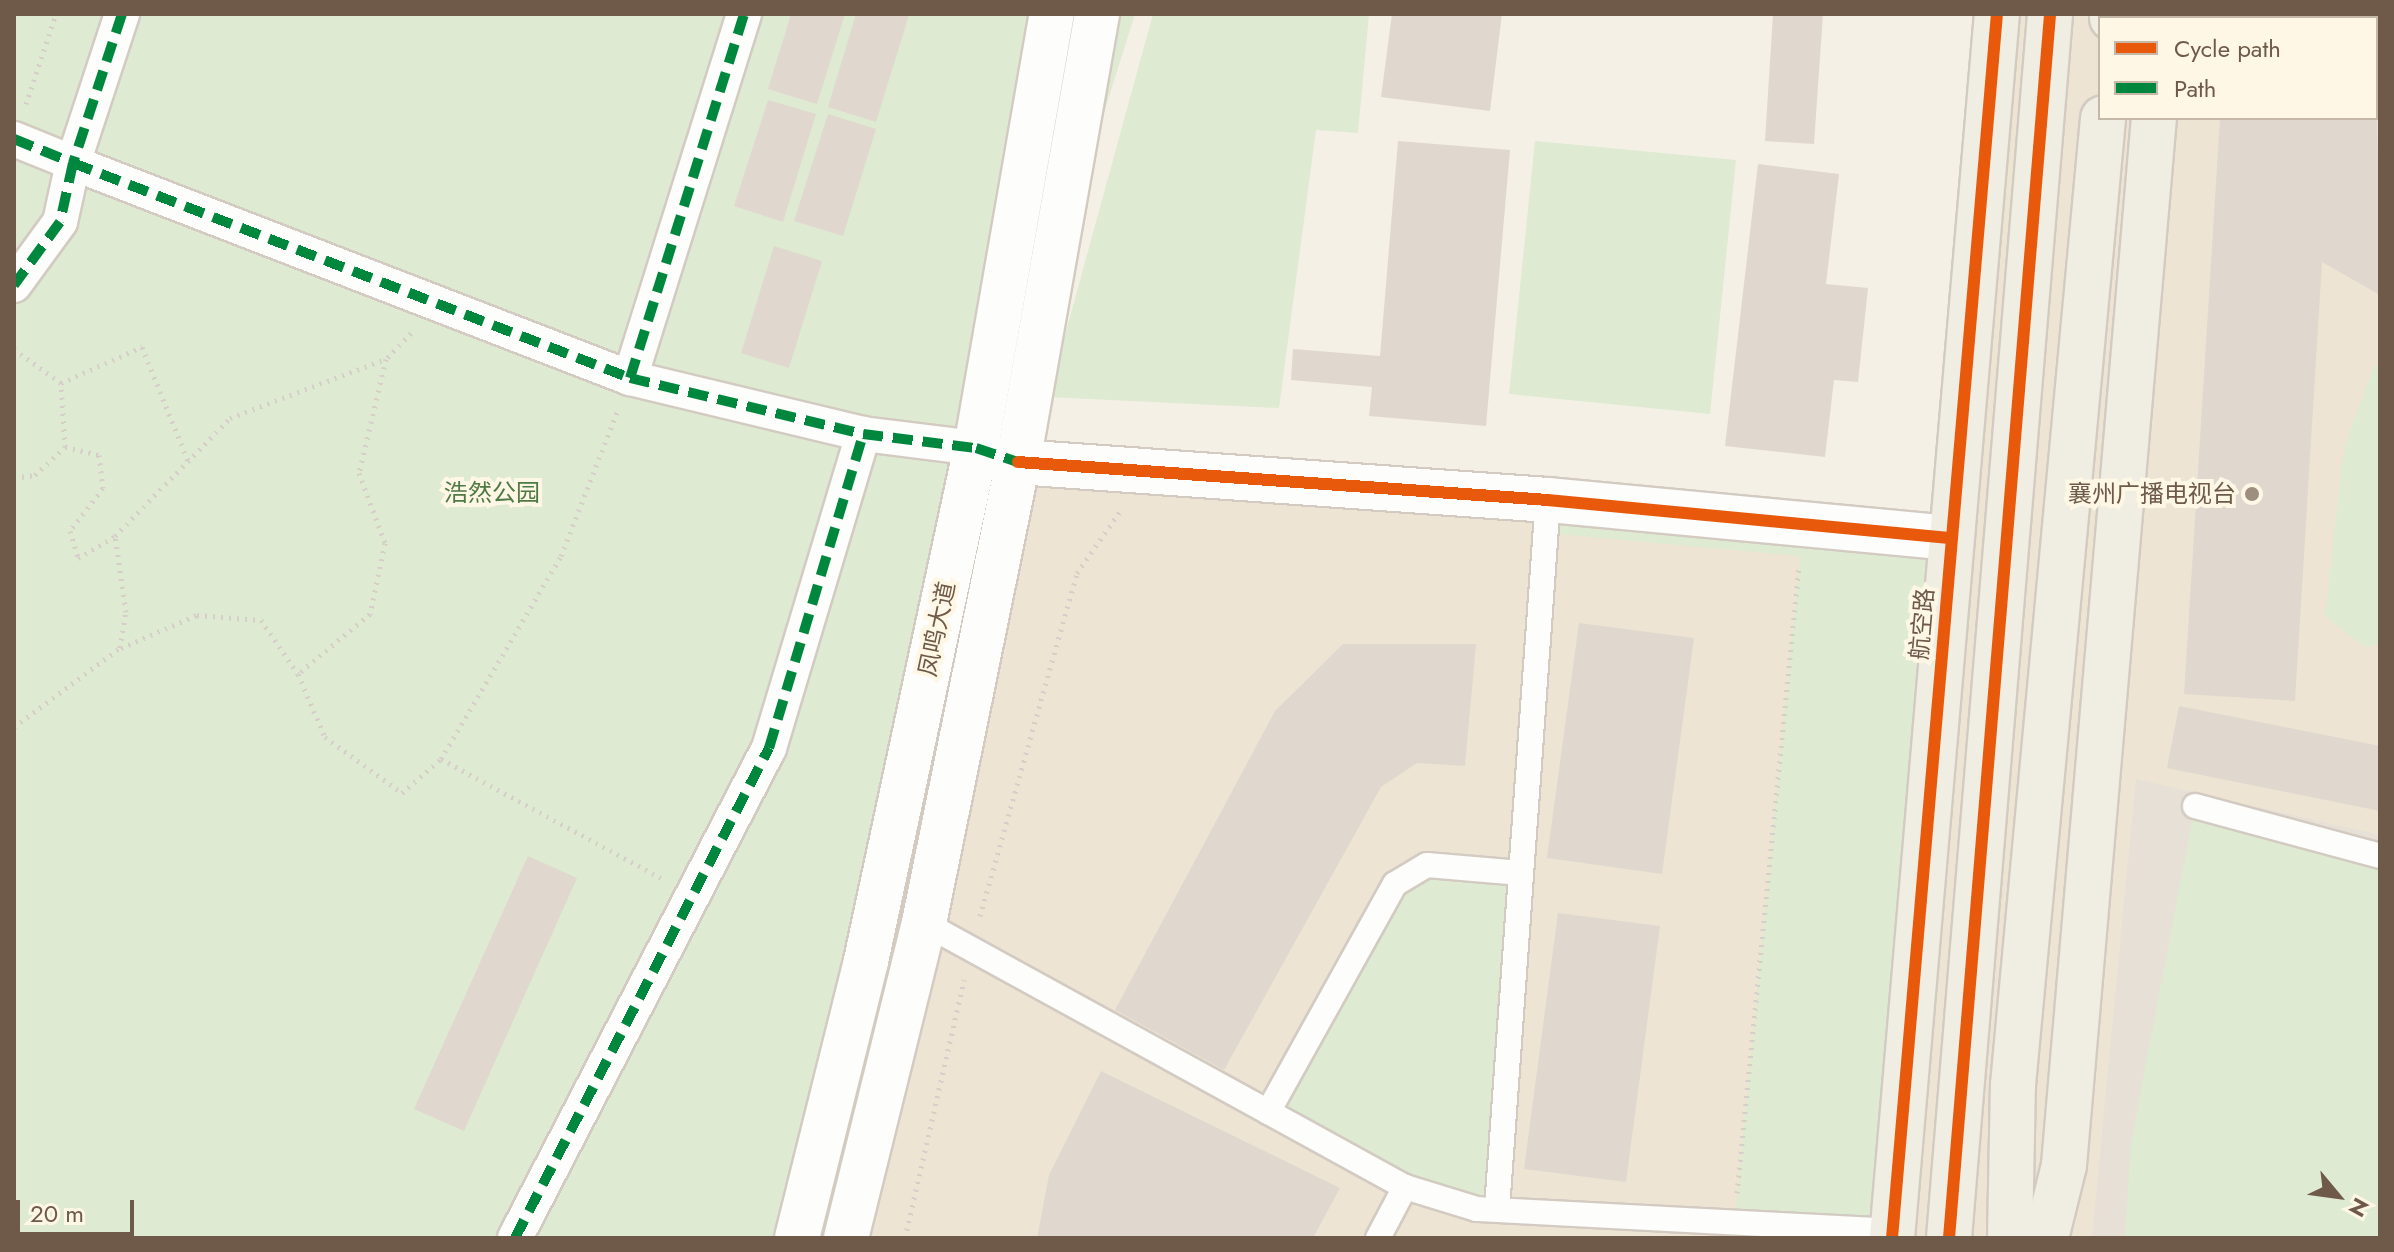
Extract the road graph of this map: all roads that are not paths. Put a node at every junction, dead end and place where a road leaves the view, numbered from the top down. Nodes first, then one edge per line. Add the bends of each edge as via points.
1 (122, 14) edge
2 (744, 14) edge
3 (1052, 14) edge
4 (1097, 14) edge
5 (1997, 14) edge
6 (2050, 14) edge
7 (2103, 120) edge
8 (2154, 120) edge
9 (19, 125) edge
10 (73, 163) junction
11 (14, 285) edge
12 (630, 378) junction
13 (863, 434) junction
14 (976, 448) junction
15 (1018, 462) junction
16 (1548, 500) junction
17 (1951, 538) junction
18 (2195, 806) dead end
19 (2380, 856) edge
20 (1521, 873) junction
21 (924, 923) junction
22 (1268, 1112) junction
23 (1405, 1187) junction
24 (1497, 1209) junction
25 (1892, 1235) edge
26 (515, 1238) edge
27 (797, 1238) edge
28 (846, 1238) edge
29 (1378, 1238) edge
30 (1949, 1238) edge
31 (2010, 1238) edge
32 (2046, 1238) edge

1 - 10 street
2 - 12 street
3 - 14 main road, 凤鸣大道
4 - 15 main road, 凤鸣大道
5 - 17 main road, 航空路
6 - 30 main road
7 - 31 main road via 2013,1085
8 - 32 main road via 2064,1165
9 - 10 street
10 - 11 street via 60,222
10 - 12 street
12 - 13 street
13 - 14 street
13 - 26 street via 769,748
14 - 15 street
14 - 27 main road, 凤鸣大道 via 866,961
15 - 16 main road
15 - 21 main road, 凤鸣大道
16 - 17 main road
16 - 20 lane
17 - 25 main road, 航空路
18 - 19 lane
20 - 22 lane via 1427,865 1395,884
20 - 24 lane
21 - 22 lane
21 - 28 main road, 凤鸣大道
22 - 23 lane
23 - 24 lane
23 - 29 lane
24 - 25 lane via 1734,1220

